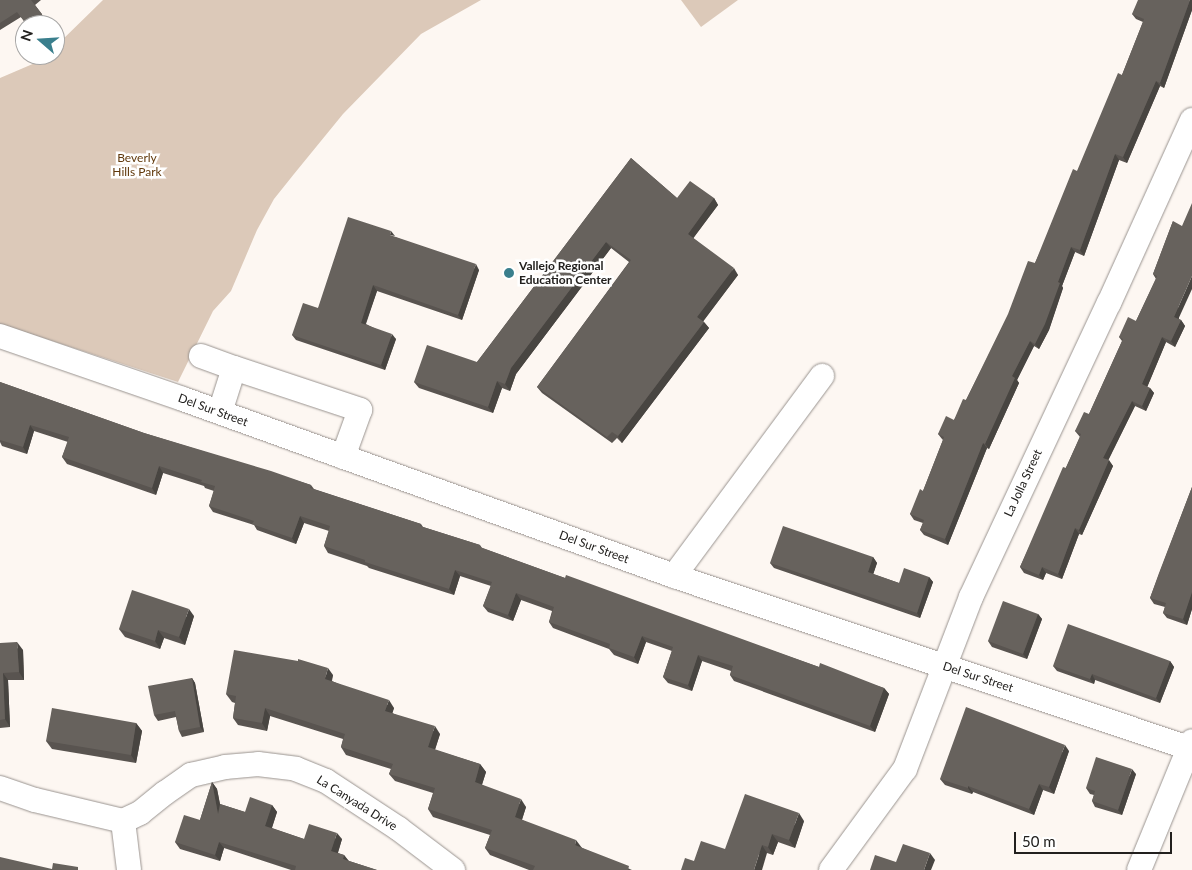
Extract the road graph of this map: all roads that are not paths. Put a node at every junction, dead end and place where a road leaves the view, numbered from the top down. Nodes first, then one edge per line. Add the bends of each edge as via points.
1 (1192, 120) edge
2 (0, 336) edge
3 (201, 356) dead end
4 (234, 368) junction
5 (822, 376) dead end
6 (220, 412) junction
7 (343, 456) junction
8 (674, 576) junction
9 (945, 666) junction
10 (1191, 746) edge
11 (0, 788) edge
12 (123, 821) junction
13 (129, 870) edge
14 (453, 870) edge
15 (831, 870) edge
16 (1139, 870) edge

1 - 9 street, La Jolla Street via 979,579
2 - 6 street, Del Sur Street
3 - 4 street
4 - 6 street
4 - 7 street via 360,410
5 - 8 street
6 - 7 street, Del Sur Street
7 - 8 street, Del Sur Street
8 - 9 street, Del Sur Street
9 - 10 street, Del Sur Street
9 - 15 street, La Jolla Street via 905,768
10 - 16 street
11 - 12 street via 35,800
12 - 13 street
12 - 14 street, La Canyada Drive via 140,813 191,775 258,764 296,769 326,781 399,829

